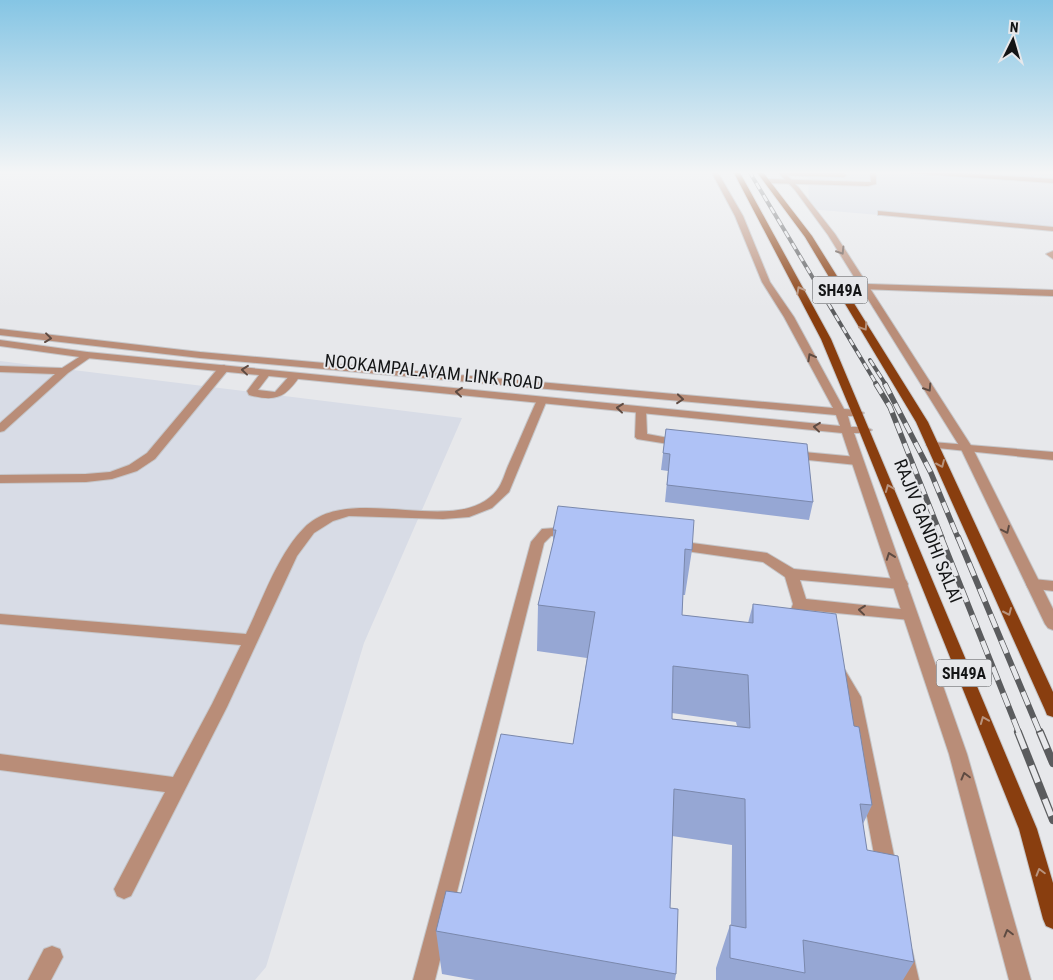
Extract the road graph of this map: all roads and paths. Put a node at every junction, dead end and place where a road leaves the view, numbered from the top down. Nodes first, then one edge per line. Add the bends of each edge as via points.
1 (738, 217) edge
2 (761, 217) edge
3 (794, 217) edge
4 (817, 217) edge
5 (921, 217) edge
6 (1053, 229) edge
7 (1053, 253) edge
8 (1053, 257) edge
9 (837, 286) junction
10 (863, 286) junction
11 (1053, 293) edge
12 (0, 332) edge
13 (0, 343) edge
14 (87, 355) junction
15 (224, 368) junction
16 (0, 369) edge
17 (64, 371) junction
18 (266, 373) junction
19 (295, 376) junction
20 (542, 400) junction
21 (641, 410) junction
22 (841, 413) junction
23 (858, 413) junction
24 (0, 417) edge
25 (14, 418) junction
26 (0, 429) edge
27 (846, 430) junction
28 (866, 430) junction
29 (695, 444) edge
30 (932, 444) junction
31 (966, 447) junction
32 (781, 453) edge
33 (1053, 456) edge
34 (857, 462) junction
35 (0, 479) edge
36 (581, 533) edge
37 (659, 543) edge
38 (791, 574) junction
39 (901, 584) junction
40 (1033, 584) junction
41 (1053, 586) edge
42 (800, 604) junction
43 (910, 615) junction
44 (0, 619) edge
45 (1053, 624) edge
46 (817, 637) edge
47 (250, 640) junction
48 (830, 659) edge
49 (1053, 710) edge
50 (0, 762) edge
51 (178, 786) junction
52 (889, 882) edge
53 (124, 890) dead end
54 (1053, 919) edge
55 (901, 941) edge
56 (52, 957) dead end
57 (39, 980) edge
58 (424, 980) edge
59 (908, 980) edge
60 (1020, 980) edge

22 -> 1 street via 789,317 766,282
23 -> 2 main road, RAJIV GANDHI SALAI / SH49A via 826,339
3 - 9 main road, RAJIV GANDHI SALAI / SH49A
4 -> 10 street
5 - 6 street
7 - 8 street via 1050,254
9 - 10 street
9 -> 30 main road, RAJIV GANDHI SALAI / SH49A via 922,422
10 - 11 street
10 -> 31 street
12 -> 22 street, NOOKAMPALAYAM LINK ROAD via 200,355
13 - 14 street, NOOKAMPALAYAM LINK ROAD
14 - 15 street, NOOKAMPALAYAM LINK ROAD
14 - 17 street
18 -> 15 street, NOOKAMPALAYAM LINK ROAD
15 - 35 street via 151,456 133,468 86,478
16 - 17 street
17 - 25 street
18 - 19 street, NOOKAMPALAYAM LINK ROAD
18 - 19 street via 253,394 280,394
20 -> 19 street, NOOKAMPALAYAM LINK ROAD
21 -> 20 street, NOOKAMPALAYAM LINK ROAD
20 - 47 street via 503,492 487,505 469,513 444,515 349,512 328,518 309,530 291,555
27 -> 21 street, NOOKAMPALAYAM LINK ROAD
21 - 29 street via 641,437
22 - 23 street, NOOKAMPALAYAM LINK ROAD
22 - 27 street
23 - 28 main road, RAJIV GANDHI SALAI / SH49A
24 - 25 street
25 - 26 street
27 - 28 street, NOOKAMPALAYAM LINK ROAD
27 - 34 street
54 -> 28 main road, RAJIV GANDHI SALAI / SH49A via 1028,829
30 - 31 street
30 -> 49 main road, RAJIV GANDHI SALAI / SH49A
31 - 33 street
31 -> 40 street
32 - 34 street
39 -> 34 street
36 - 58 street via 547,532 538,542
37 - 38 street via 767,558
38 - 39 street
38 - 42 street
39 - 43 street
40 - 41 street
40 - 45 street
43 -> 42 street
42 - 46 street via 797,612
60 -> 43 street via 958,754
44 - 47 street
47 - 51 street
48 - 52 street via 853,697
50 - 51 street
51 - 53 street
55 - 59 street
56 - 57 street

